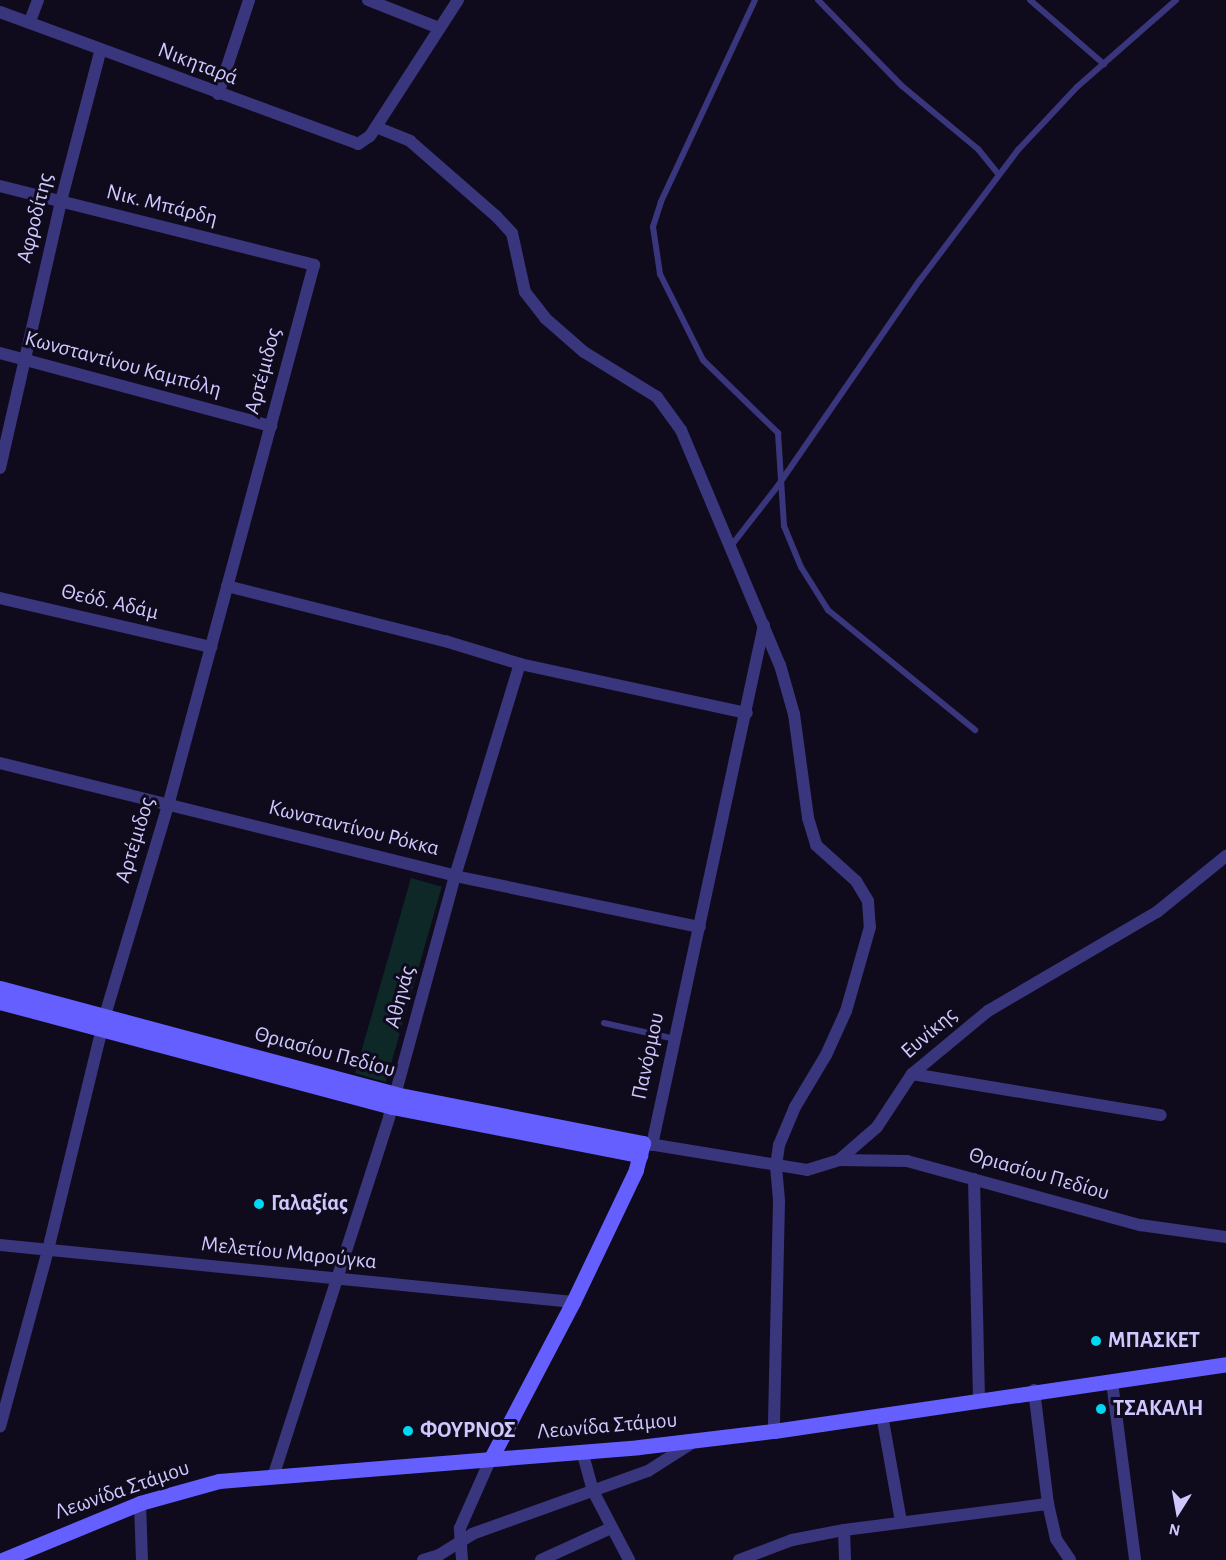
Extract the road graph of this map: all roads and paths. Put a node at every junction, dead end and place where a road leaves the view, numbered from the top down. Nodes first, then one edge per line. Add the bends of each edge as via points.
1 (38, 0) edge
2 (249, 0) edge
3 (368, 0) edge
4 (458, 0) edge
5 (755, 0) edge
6 (818, 0) edge
7 (1030, 0) edge
8 (1176, 0) edge
9 (0, 12) edge
10 (30, 21) junction
11 (439, 28) junction
12 (101, 49) junction
13 (1104, 64) junction
14 (218, 94) junction
15 (376, 127) junction
16 (999, 175) junction
17 (0, 186) edge
18 (61, 201) junction
19 (314, 265) joint
20 (0, 353) edge
21 (22, 359) junction
22 (271, 426) junction
23 (0, 468) edge
24 (784, 478) junction
25 (730, 546) junction
26 (227, 586) junction
27 (0, 598) edge
28 (764, 625) junction
29 (211, 647) junction
30 (520, 664) junction
31 (747, 713) junction
32 (975, 730) dead end
33 (0, 762) edge
34 (169, 802) junction
35 (1226, 856) edge
36 (455, 876) junction
37 (700, 927) junction
38 (0, 987) edge
39 (0, 1002) edge
40 (103, 1023) junction
41 (604, 1023) dead end
42 (675, 1039) junction
43 (912, 1074) junction
44 (394, 1101) junction
45 (1161, 1115) dead end
46 (645, 1148) junction
47 (839, 1160) junction
48 (776, 1166) junction
49 (974, 1179) junction
50 (1226, 1237) edge
51 (0, 1245) edge
52 (48, 1250) junction
53 (339, 1280) junction
54 (573, 1302) junction
55 (1226, 1364) edge
56 (1112, 1382) junction
57 (1034, 1390) junction
58 (979, 1398) junction
59 (882, 1415) junction
60 (0, 1427) edge
61 (774, 1431) junction
62 (696, 1440) junction
63 (582, 1451) junction
64 (491, 1458) junction
65 (273, 1477) junction
66 (593, 1491) junction
67 (140, 1503) junction
68 (1048, 1504) junction
69 (902, 1522) junction
70 (610, 1528) junction
71 (844, 1530) junction
72 (460, 1542) junction
73 (2, 1560) edge
74 (142, 1560) edge
75 (423, 1560) edge
76 (462, 1560) edge
77 (541, 1560) edge
78 (629, 1560) edge
79 (739, 1560) edge
80 (845, 1560) edge
81 (1070, 1560) edge
82 (1135, 1560) edge

1 - 10 street
2 - 14 street
3 - 11 street
4 - 11 street
5 - 24 lane via 661,202 653,227 654,246 660,274 702,360 778,433
6 - 16 lane via 902,86 978,149
7 - 13 lane
8 - 13 lane
9 - 10 street, Νικηταρά
10 - 12 street, Νικηταρά
11 - 15 street
12 - 14 street, Νικηταρά
12 - 18 street, Αφροδίτης
13 - 16 lane via 1077,87
14 - 15 street, Νικηταρά via 343,141 358,144
15 - 25 street via 410,141 512,232 525,292 545,318 584,352 657,397 681,429
16 - 24 lane via 920,280
17 - 18 street, Νικ. Μπάρδη
18 - 19 street, Νικ. Μπάρδη
18 - 21 street, Αφροδίτης
19 - 22 street, Αρτέμιδος
20 - 21 street, Κωνσταντίνου Καμπόλη
21 - 22 street, Κωνσταντίνου Καμπόλη
21 - 23 street, Αφροδίτης
22 - 26 street, Αρτέμιδος
24 - 25 lane
24 - 32 lane via 784,526 801,567 828,610
25 - 28 street
26 - 29 street, Αρτέμιδος
26 - 30 street via 455,643
27 - 29 street, Θεόδ. Αδάμ
28 - 31 street, Πανόρμου
28 - 48 street via 794,714 808,818 816,845 856,881 868,901 870,927 846,1011 795,1107
29 - 34 street, Αρτέμιδος
30 - 31 street
30 - 36 street, Αθηνάς
31 - 37 street, Πανόρμου
33 - 34 street, Κωνσταντίνου Ρόκκα
34 - 36 street, Κωνσταντίνου Ρόκκα
34 - 40 street, Αρτέμιδος
35 - 43 street, Ευνίκης via 1157,912 988,1011
36 - 37 street, Κωνσταντίνου Ρόκκα
36 - 44 street, Αθηνάς
37 - 42 street, Πανόρμου
38 - 40 main road, Θριασίου Πεδίου
39 - 40 main road, Θριασίου Πεδίου
40 - 44 main road, Θριασίου Πεδίου
40 - 52 street, Αρτέμιδος
41 - 42 lane
42 - 46 street, Πανόρμου
43 - 45 street
43 - 47 street, Ευνίκης via 877,1127
44 - 46 main road, Θριασίου Πεδίου
44 - 53 street, Αθηνάς
46 - 48 street, Ευνίκης
46 - 54 main road, Πανόρμου
47 - 48 street, Ευνίκης via 807,1170
47 - 49 street, Θριασίου Πεδίου via 907,1161
48 - 61 street
49 - 50 street, Θριασίου Πεδίου via 1140,1225
49 - 58 street
51 - 52 street, Μελετίου Μαρούγκα
52 - 53 street, Μελετίου Μαρούγκα
52 - 60 street, Αρτέμιδος
53 - 54 street, Μελετίου Μαρούγκα
53 - 65 street, Αθηνάς
54 - 64 main road, Πανόρμου
55 - 56 main road, Λεωνίδα Στάμου
56 - 57 main road, Λεωνίδα Στάμου
56 - 82 street
57 - 58 main road, Λεωνίδα Στάμου
57 - 68 street
58 - 59 main road, Λεωνίδα Στάμου
59 - 61 main road, Λεωνίδα Στάμου
59 - 69 street
61 - 62 main road, Λεωνίδα Στάμου
62 - 63 main road, Λεωνίδα Στάμου
62 - 66 street via 648,1471
63 - 64 main road, Λεωνίδα Στάμου
63 - 66 street
64 - 65 main road, Λεωνίδα Στάμου
64 - 72 street via 460,1528
65 - 67 main road, Λεωνίδα Στάμου via 219,1482
66 - 70 street
66 - 72 street via 472,1534
67 - 73 main road, Λεωνίδα Στάμου
67 - 74 street
68 - 69 street
68 - 81 street via 1056,1539
69 - 71 street
70 - 77 street
70 - 78 street
71 - 79 street via 792,1540
71 - 80 street
72 - 75 street
72 - 76 street

